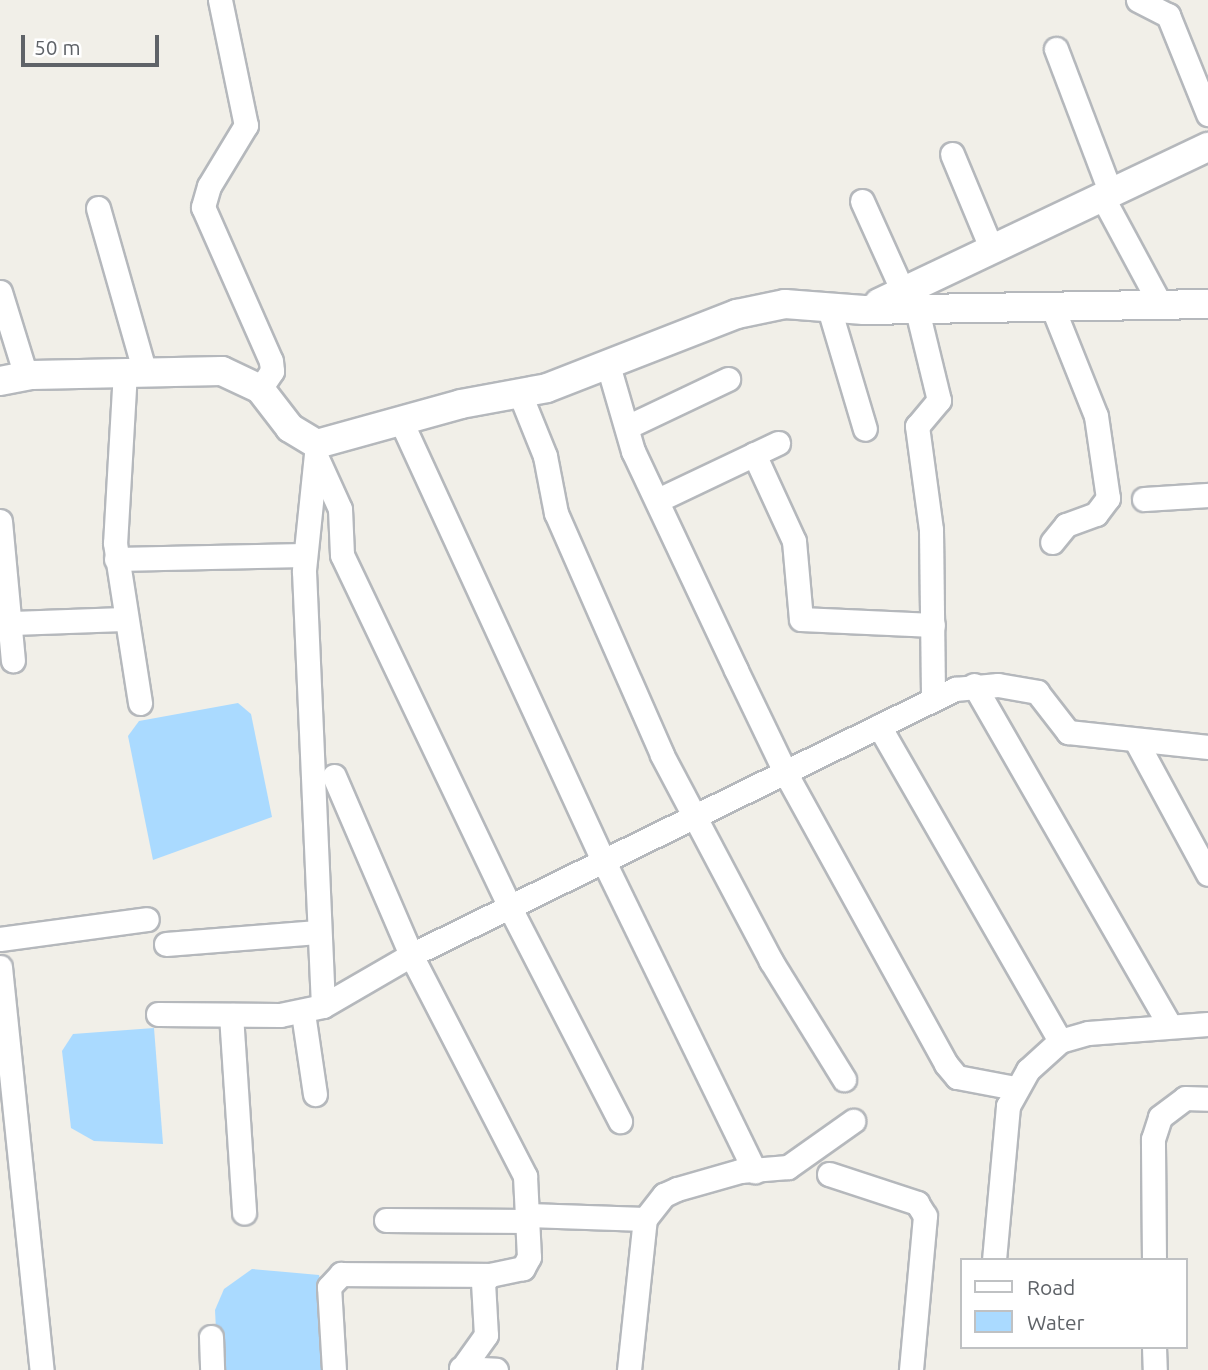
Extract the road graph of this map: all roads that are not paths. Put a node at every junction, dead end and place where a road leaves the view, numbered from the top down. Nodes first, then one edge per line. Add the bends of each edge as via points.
1 (220, 0) edge
2 (1138, 0) edge
3 (1056, 49) dead end
4 (1208, 114) edge
5 (953, 154) dead end
6 (1206, 155) edge
7 (1107, 196) junction
8 (862, 201) dead end
9 (98, 208) dead end
10 (992, 250) junction
11 (0, 292) edge
12 (910, 299) junction
13 (1160, 304) junction
14 (1208, 304) edge
15 (828, 305) junction
16 (1052, 306) junction
17 (608, 365) junction
18 (135, 370) junction
19 (13, 378) edge
20 (729, 379) dead end
21 (260, 389) junction
22 (520, 394) junction
23 (400, 419) junction
24 (627, 427) junction
25 (865, 429) dead end
26 (778, 443) dead end
27 (316, 450) junction
28 (754, 454) junction
29 (1208, 495) edge
30 (1144, 499) dead end
31 (658, 500) junction
32 (0, 521) edge
33 (1052, 542) dead end
34 (304, 555) junction
35 (116, 559) junction
36 (126, 619) junction
37 (10, 623) junction
38 (933, 625) junction
39 (12, 660) dead end
40 (974, 685) junction
41 (933, 696) junction
42 (140, 703) dead end
43 (879, 726) junction
44 (1136, 741) junction
45 (1208, 747) edge
46 (786, 774) junction
47 (334, 776) dead end
48 (694, 820) junction
49 (605, 864) junction
50 (1208, 874) edge
51 (510, 908) junction
52 (147, 919) dead end
53 (318, 932) junction
54 (0, 939) edge
55 (166, 944) dead end
56 (411, 955) junction
57 (0, 967) edge
58 (313, 1009) junction
59 (158, 1014) dead end
60 (231, 1015) junction
61 (1208, 1024) edge
62 (1170, 1026) junction
63 (1060, 1041) junction
64 (844, 1079) dead end
65 (1014, 1088) junction
66 (315, 1094) dead end
67 (1208, 1099) edge
68 (620, 1121) dead end
69 (853, 1121) dead end
70 (755, 1171) junction
71 (829, 1174) dead end
72 (244, 1213) dead end
73 (528, 1218) junction
74 (645, 1219) junction
75 (386, 1220) dead end
76 (994, 1258) edge
77 (1154, 1258) edge
78 (490, 1275) junction
79 (211, 1336) dead end
80 (1154, 1349) edge
81 (461, 1369) edge
82 (42, 1370) edge
83 (212, 1370) edge
84 (334, 1370) edge
85 (496, 1370) edge
86 (629, 1370) edge
87 (911, 1370) edge
88 (1155, 1370) edge

1 - 21 street via 246,125 209,186 203,207 271,360 272,371
2 - 4 street via 1168,15
3 - 7 street
5 - 10 street
6 - 7 street
7 - 10 street
7 - 13 street
8 - 12 street
9 - 18 street
10 - 12 street
11 - 19 street
12 - 15 street via 864,310
12 - 16 street
12 - 38 street via 939,400 917,426 931,530
13 - 14 street
13 - 16 street
15 - 17 street via 759,308
15 - 25 street
16 - 33 street via 1096,416 1108,498 1096,514 1066,524
17 - 22 street
17 - 24 street
18 - 19 street
18 - 21 street via 222,370
18 - 35 street
20 - 24 street
21 - 27 street via 290,428
22 - 23 street
22 - 48 street via 545,456 556,513
23 - 27 street
23 - 49 street
24 - 31 street
26 - 28 street
27 - 34 street
27 - 51 street via 340,509 342,555
28 - 31 street
28 - 38 street via 794,541 801,619
29 - 30 street
31 - 46 street
32 - 37 street
34 - 35 street
34 - 53 street
35 - 36 street
36 - 37 street
36 - 42 street
37 - 39 street
38 - 41 street
40 - 41 street
40 - 44 street via 1037,692 1068,732
40 - 62 street
41 - 43 street
43 - 46 street
43 - 63 street
44 - 45 street
44 - 50 street
46 - 48 street
46 - 65 street via 946,1064 957,1077
47 - 56 street
48 - 49 street
48 - 64 street
49 - 51 street
49 - 70 street
51 - 56 street
51 - 68 street
52 - 54 street
53 - 55 street
53 - 58 street
56 - 58 street
56 - 73 street via 520,1161
57 - 82 street
58 - 60 street
58 - 66 street
59 - 60 street
60 - 72 street
61 - 62 street
62 - 63 street via 1108,1028
63 - 65 street
65 - 76 street
67 - 77 street via 1185,1098 1160,1117 1153,1139
69 - 70 street via 800,1161
70 - 74 street via 677,1189 664,1195
71 - 87 street via 917,1203 925,1216
73 - 74 street
73 - 75 street
73 - 78 street via 527,1264
74 - 86 street
78 - 81 street via 483,1282 484,1344
78 - 84 street via 341,1274 330,1287
79 - 83 street
80 - 88 street
81 - 85 street

